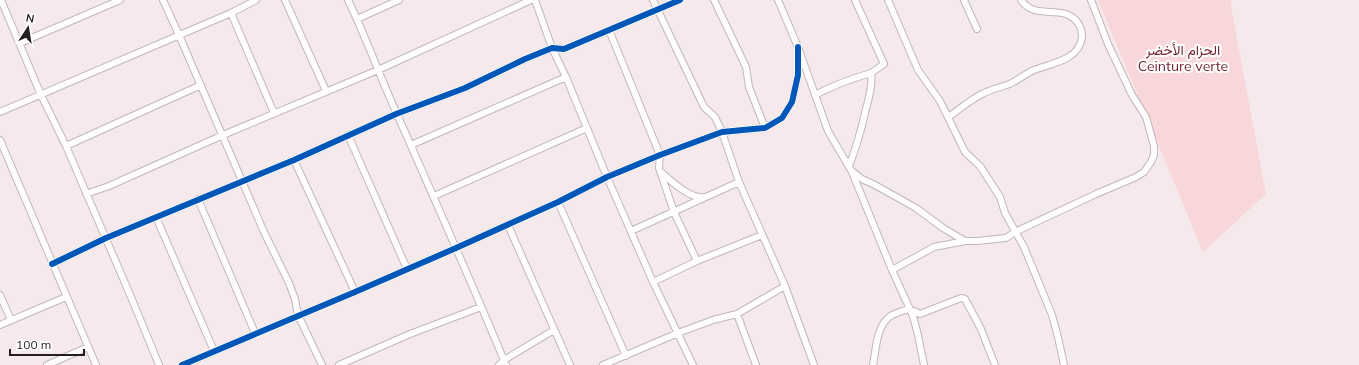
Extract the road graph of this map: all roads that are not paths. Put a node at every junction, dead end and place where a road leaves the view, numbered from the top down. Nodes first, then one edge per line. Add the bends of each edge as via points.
1 (1, 0) edge
2 (120, 0) edge
3 (163, 0) edge
4 (256, 0) edge
5 (285, 0) edge
6 (348, 0) edge
7 (399, 0) edge
8 (531, 0) edge
9 (536, 0) edge
10 (653, 0) edge
11 (680, 0) edge
12 (714, 0) edge
13 (778, 0) edge
14 (855, 0) edge
15 (888, 0) edge
16 (964, 0) edge
17 (1021, 0) edge
18 (1091, 0) edge
19 (657, 9) junction
20 (231, 12) junction
21 (357, 19) junction
22 (977, 29) dead end
23 (609, 30) junction
24 (179, 35) junction
25 (20, 43) junction
26 (798, 47) junction
27 (552, 48) junction
28 (378, 70) junction
29 (871, 73) junction
30 (566, 77) junction
31 (201, 85) junction
32 (326, 91) junction
33 (41, 95) junction
34 (815, 95) junction
35 (0, 112) edge
36 (274, 113) junction
37 (396, 114) junction
38 (948, 117) junction
39 (587, 128) junction
40 (765, 128) junction
41 (722, 132) junction
42 (223, 135) junction
43 (348, 135) junction
44 (0, 142) edge
45 (411, 145) junction
46 (66, 146) junction
47 (660, 154) junction
48 (294, 160) junction
49 (849, 166) junction
50 (661, 172) junction
51 (852, 172) junction
52 (607, 177) junction
53 (242, 181) junction
54 (739, 182) junction
55 (86, 194) junction
56 (434, 196) junction
57 (704, 197) junction
58 (198, 200) junction
59 (558, 202) junction
60 (674, 212) junction
61 (156, 217) junction
62 (508, 225) junction
63 (631, 231) junction
64 (1016, 232) junction
65 (762, 235) junction
66 (106, 238) junction
67 (965, 241) junction
68 (456, 248) junction
69 (697, 261) junction
70 (52, 264) junction
71 (406, 269) junction
72 (892, 270) junction
73 (653, 282) junction
74 (785, 286) junction
75 (355, 292) junction
76 (0, 295) edge
77 (66, 297) junction
78 (481, 307) junction
79 (909, 309) junction
80 (737, 314) junction
81 (298, 315) junction
82 (11, 320) junction
83 (0, 325) edge
84 (554, 330) junction
85 (255, 333) junction
86 (678, 333) junction
87 (88, 347) junction
88 (214, 351) junction
89 (626, 356) junction
90 (503, 363) edge
91 (47, 365) edge
92 (96, 365) edge
93 (159, 365) edge
94 (182, 365) edge
95 (322, 365) edge
96 (339, 365) edge
97 (570, 365) edge
98 (603, 365) edge
99 (693, 365) edge
100 (756, 365) edge
101 (814, 365) edge
102 (873, 365) edge
103 (924, 365) edge
104 (995, 365) edge
105 (1064, 365) edge

1 - 25 street
2 - 25 street
3 - 24 street
4 - 20 street
5 - 32 street
6 - 21 street
7 - 21 street
8 - 28 street
9 - 27 street
10 - 19 street
11 - 19 street
12 - 40 street via 746,67 749,88
13 - 26 street
14 - 29 street via 884,64
15 - 38 street via 918,70
16 - 22 street
17 - 38 street via 1036,12 1058,12 1075,20 1082,31 1078,48 1060,62 1036,69 1009,84 978,96
18 - 64 street via 1132,95 1146,117 1154,155 1144,172 1136,177
19 - 23 street
19 - 41 street via 704,107 715,117
20 - 24 street
20 - 36 street
21 - 28 street
23 - 27 street via 564,49
23 - 47 street
24 - 31 street
24 - 33 street
25 - 33 street
26 - 34 street
26 - 40 street via 798,75 792,102 782,118
27 - 30 street
27 - 37 street via 465,88
28 - 32 street
28 - 37 street
29 - 34 street via 843,81
29 - 49 street via 868,102
30 - 39 street
30 - 45 street
31 - 42 street
31 - 46 street
32 - 36 street
33 - 35 street
33 - 46 street
34 - 49 street via 828,131
36 - 42 street
37 - 43 street
37 - 45 street
38 - 64 street via 965,152 980,166 1000,197 1005,213
39 - 52 street
39 - 56 street
40 - 41 street
41 - 47 street
41 - 54 street
42 - 53 street
42 - 55 street
43 - 48 street
43 - 71 street
44 - 70 street
45 - 56 street
46 - 55 street
47 - 50 street
47 - 52 street
48 - 53 street
48 - 75 street
49 - 51 street
50 - 57 street via 674,185 698,198
50 - 60 street
51 - 67 street via 916,208
51 - 72 street
52 - 59 street
52 - 63 street
53 - 58 street
53 - 81 street via 289,283
54 - 57 street
54 - 65 street
55 - 66 street
56 - 68 street
57 - 60 street
58 - 61 street
58 - 85 street
59 - 62 street
59 - 89 street
60 - 63 street
60 - 69 street
61 - 66 street
61 - 88 street
62 - 68 street
62 - 84 street
63 - 73 street
64 - 67 street via 1006,238
64 - 105 street via 1052,315
65 - 69 street
65 - 74 street
66 - 70 street
66 - 93 street
67 - 72 street via 934,247
68 - 71 street
68 - 78 street
69 - 73 street
70 - 77 street
71 - 75 street
72 - 79 street
73 - 86 street
74 - 80 street
74 - 101 street
75 - 81 street
76 - 82 street
77 - 82 street
77 - 87 street
78 - 90 street
78 - 96 street
79 - 102 street via 889,317 882,325
79 - 103 street via 913,316
79 - 104 street via 920,314 961,298 965,299
80 - 86 street
80 - 100 street
81 - 85 street
81 - 95 street
82 - 83 street
84 - 90 street
84 - 97 street
85 - 88 street
86 - 89 street
86 - 99 street
87 - 91 street
87 - 92 street
88 - 94 street
89 - 98 street

